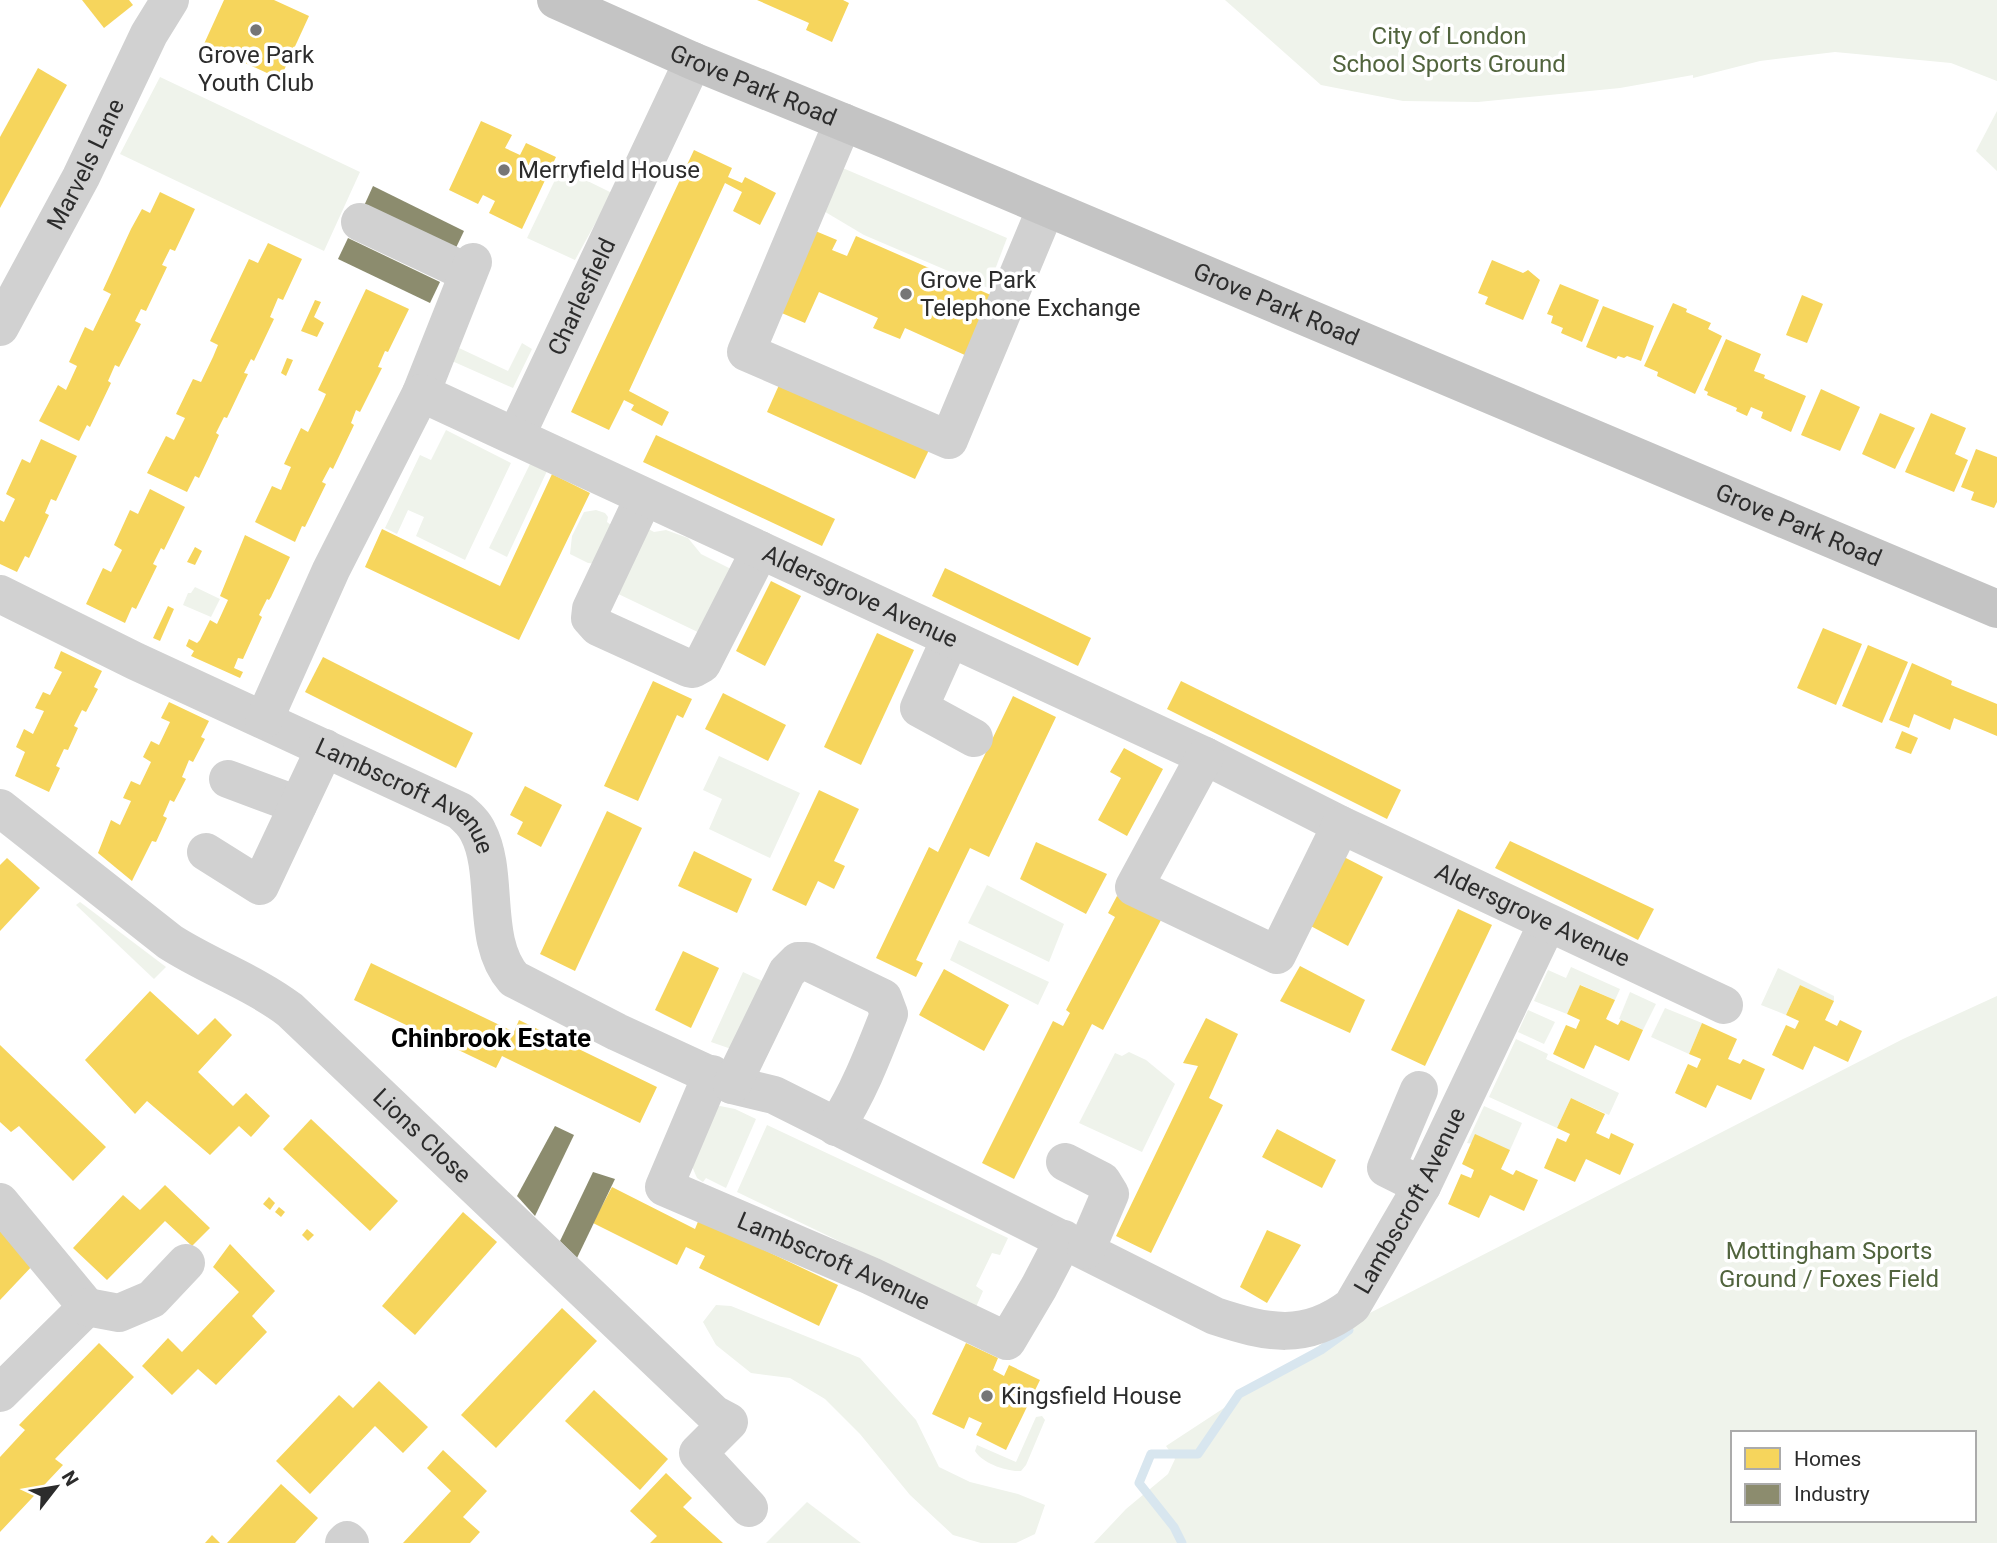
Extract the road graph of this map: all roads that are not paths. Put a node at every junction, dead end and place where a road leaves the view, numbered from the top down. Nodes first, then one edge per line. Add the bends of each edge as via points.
1 (170, 0) edge
2 (556, 0) edge
3 (693, 61) junction
4 (843, 122) junction
5 (1046, 208) junction
6 (360, 222) dead end
7 (0, 327) edge
8 (421, 393) junction
9 (516, 436) junction
10 (644, 497) junction
11 (760, 551) junction
12 (0, 594) edge
13 (1997, 609) edge
14 (950, 639) junction
15 (264, 720) junction
16 (974, 738) dead end
17 (325, 748) junction
18 (1205, 756) junction
19 (228, 779) dead end
20 (298, 805) junction
21 (0, 808) edge
22 (1341, 825) junction
23 (206, 852) dead end
24 (1547, 924) junction
25 (1724, 1005) dead end
26 (722, 1079) junction
27 (1419, 1090) dead end
28 (836, 1127) junction
29 (1065, 1162) dead end
30 (1422, 1186) junction
31 (0, 1202) edge
32 (1075, 1245) junction
33 (186, 1263) dead end
34 (87, 1307) junction
35 (0, 1393) edge
36 (749, 1508) dead end
37 (344, 1543) edge
38 (350, 1543) edge

1 - 7 street, Marvels Lane
2 - 3 main road, Grove Park Road
3 - 4 main road, Grove Park Road
3 - 9 street, Charlesfield
4 - 5 main road, Grove Park Road
4 - 5 street via 746,352 949,440
5 - 13 main road, Grove Park Road
6 - 8 street via 471,267
8 - 9 street
8 - 15 street via 331,570
9 - 10 street, Aldersgrove Avenue
10 - 11 street, Aldersgrove Avenue
10 - 11 street via 591,609 590,618 598,627 693,669 702,664
11 - 14 street, Aldersgrove Avenue
12 - 15 street, Lambscroft Avenue
14 - 16 street via 919,708
14 - 18 street, Aldersgrove Avenue
15 - 17 street, Lambscroft Avenue
17 - 20 street
17 - 26 street, Lambscroft Avenue via 471,820 484,852 498,950 503,968 514,979
18 - 22 street, Aldersgrove Avenue
18 - 22 street via 1134,887 1277,955
19 - 20 street
20 - 23 street via 260,886
21 - 36 street, Lions Close via 170,942 269,994 290,1010 704,1404 729,1422 698,1453
22 - 24 street, Aldersgrove Avenue
24 - 25 street, Aldersgrove Avenue
24 - 30 street, Lambscroft Avenue
26 - 28 street, Lambscroft Avenue via 774,1095
26 - 28 street via 787,972 798,961 806,961 883,998 889,1014
26 - 32 street, Lambscroft Avenue via 664,1187 872,1276 1007,1341
27 - 30 street via 1386,1168
28 - 32 street, Lambscroft Avenue
29 - 32 street via 1102,1181 1110,1194
30 - 32 street, Lambscroft Avenue via 1352,1306 1312,1328 1261,1330 1215,1316
31 - 34 street
33 - 34 street via 152,1299 119,1313
34 - 35 street
37 - 38 street

